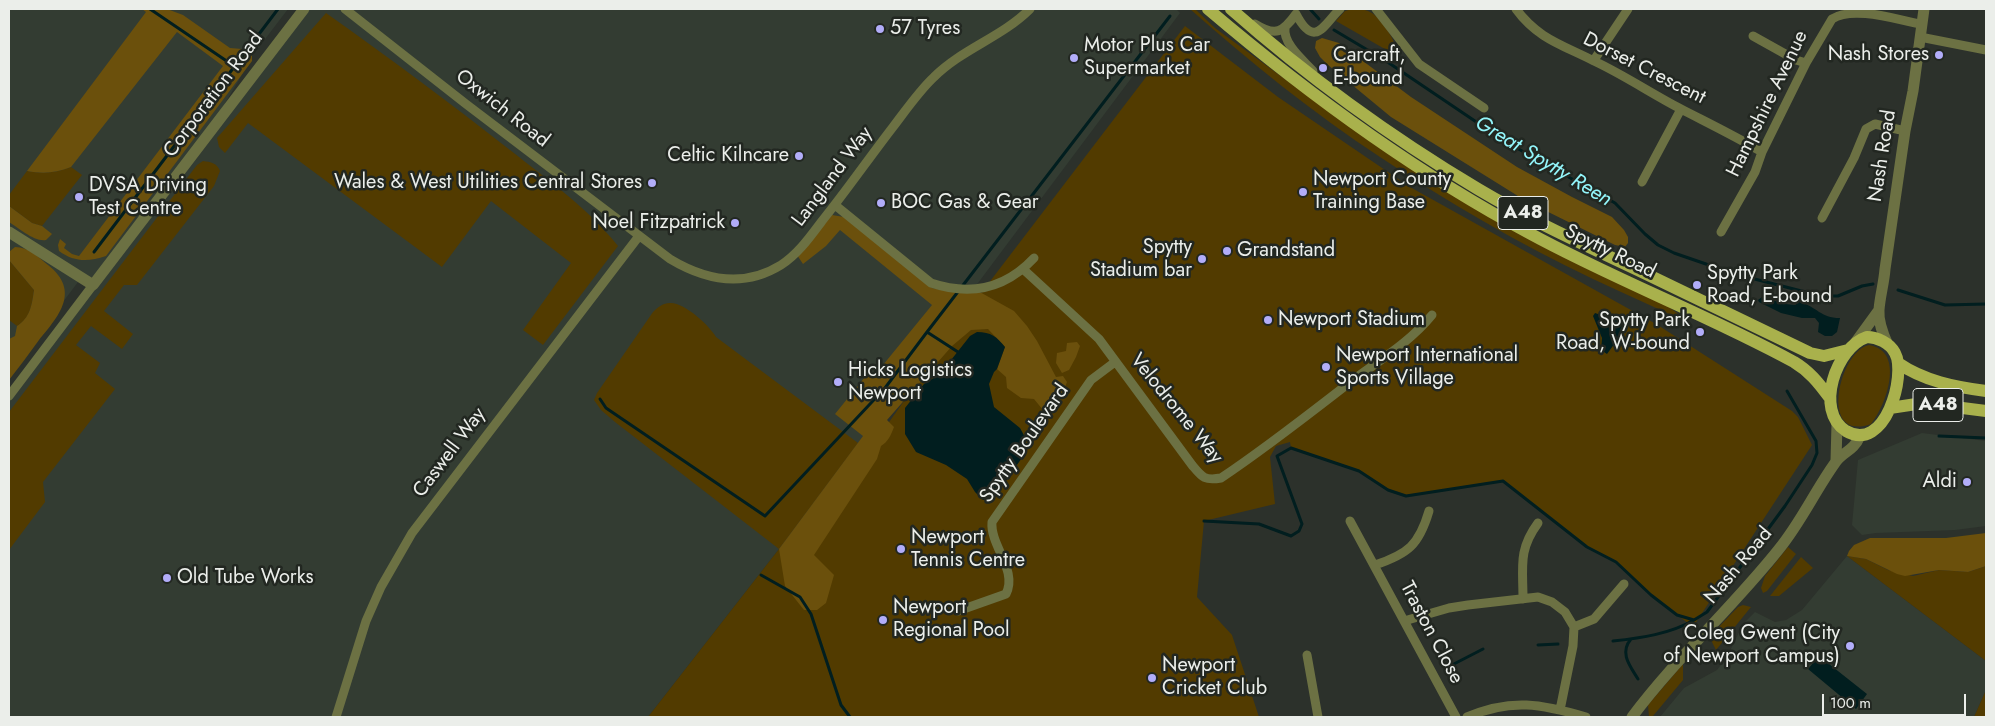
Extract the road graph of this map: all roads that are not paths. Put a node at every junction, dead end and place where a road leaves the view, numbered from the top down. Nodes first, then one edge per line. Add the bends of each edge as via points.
1 (304, 9) edge
2 (345, 9) edge
3 (1030, 9) edge
4 (1208, 9) edge
5 (1233, 9) edge
6 (1340, 9) edge
7 (1376, 9) edge
8 (1516, 9) edge
9 (1628, 9) edge
10 (1924, 9) edge
11 (1296, 11) edge
12 (1837, 12) edge
13 (1922, 24) junction
14 (1285, 28) junction
15 (1753, 36) dead end
16 (1920, 37) junction
17 (1986, 50) edge
18 (1594, 60) junction
19 (1806, 63) junction
20 (1328, 88) junction
21 (1484, 108) dead end
22 (1682, 109) junction
23 (1905, 131) junction
24 (1762, 152) junction
25 (1642, 182) dead end
26 (835, 205) junction
27 (1822, 218) dead end
28 (9, 232) edge
29 (1721, 232) dead end
30 (638, 236) junction
31 (1034, 258) dead end
32 (1024, 269) junction
33 (93, 285) junction
34 (1879, 310) junction
35 (1432, 315) dead end
36 (1888, 345) junction
37 (1851, 347) junction
38 (1115, 362) junction
39 (1898, 362) junction
40 (1986, 391) edge
41 (9, 396) edge
42 (1829, 397) junction
43 (1890, 408) junction
44 (1986, 411) edge
45 (1837, 424) junction
46 (1860, 436) junction
47 (1836, 461) junction
48 (1429, 511) dead end
49 (1350, 520) dead end
50 (1538, 524) dead end
51 (1375, 565) junction
52 (1624, 584) dead end
53 (1523, 599) junction
54 (958, 611) dead end
55 (1404, 621) junction
56 (1574, 627) junction
57 (1307, 655) dead end
58 (1560, 710) junction
59 (1637, 714) edge
60 (336, 717) edge
61 (1318, 717) edge
62 (1456, 717) edge
63 (1467, 717) edge
64 (1586, 717) edge

1 - 33 street, Corporation Road
2 - 30 street, Oxwich Road
3 - 26 street, Langland Way via 1004,31 934,76
4 - 42 main road, Spytty Road / A48 via 1315,96 1389,149 1528,233 1794,362 1811,374
5 - 14 street via 1266,30 1276,32
5 - 20 main road, Spytty Road / A48
6 - 11 street via 1326,27 1316,32 1305,26
7 - 21 street via 1419,64
8 - 18 street, Dorset Crescent via 1534,29 1552,42
9 - 18 street
10 - 13 street, Nash Road
11 - 14 street
12 - 13 street, Hampshire Avenue
12 - 19 street, Hampshire Avenue
13 - 16 street, Nash Road
14 - 20 street via 1291,46
15 - 19 street
16 - 17 street
16 - 23 street, Nash Road
18 - 22 street, Dorset Crescent
19 - 24 street, Hampshire Avenue
20 - 37 main road, Spytty Road / A48 via 1420,152 1550,228 1810,352 1824,356
22 - 24 street, Dorset Crescent
22 - 25 street
23 - 27 street via 1875,124 1866,129
23 - 34 street, Nash Road
24 - 29 street, Hampshire Avenue via 1751,179
26 - 30 street, Langland Way via 796,254 767,272 749,278 717,279 702,275 670,259
26 - 32 street via 930,283 966,290 989,287
28 - 33 street
30 - 60 street, Caswell Way via 412,532 366,621
31 - 32 street
32 - 38 street, Velodrome Way via 1099,339
33 - 41 street, Corporation Road
34 - 36 street, Nash Road
34 - 37 street, Nash Road
35 - 38 street, Velodrome Way via 1421,328 1381,359 1226,475 1212,480 1203,478 1192,465
36 - 37 main road, A48 via 1875,337 1866,337
36 - 39 main road, A48
37 - 42 main road via 1834,378
38 - 54 street, Spytty Boulevard via 1091,380 992,522 991,532 1010,580 1006,594
39 - 40 main road, A48 via 1932,381
39 - 43 main road, A48
42 - 45 main road, A48 via 1831,415
43 - 44 main road, A48 via 1923,403
43 - 46 main road, A48 via 1880,426
45 - 46 main road
45 - 47 street, Nash Road
46 - 47 street, Nash Road via 1856,446
47 - 59 street, Nash Road via 1781,547
48 - 51 street, Traston Close via 1423,530 1410,549
49 - 51 street, Traston Close
50 - 53 street via 1526,541 1524,550
51 - 55 street, Traston Close
52 - 56 street via 1594,618
53 - 55 street via 1449,608
53 - 56 street via 1538,597 1552,602 1565,612
55 - 62 street, Traston Close
56 - 58 street via 1574,646
57 - 61 street
58 - 63 street via 1510,704
58 - 64 street

